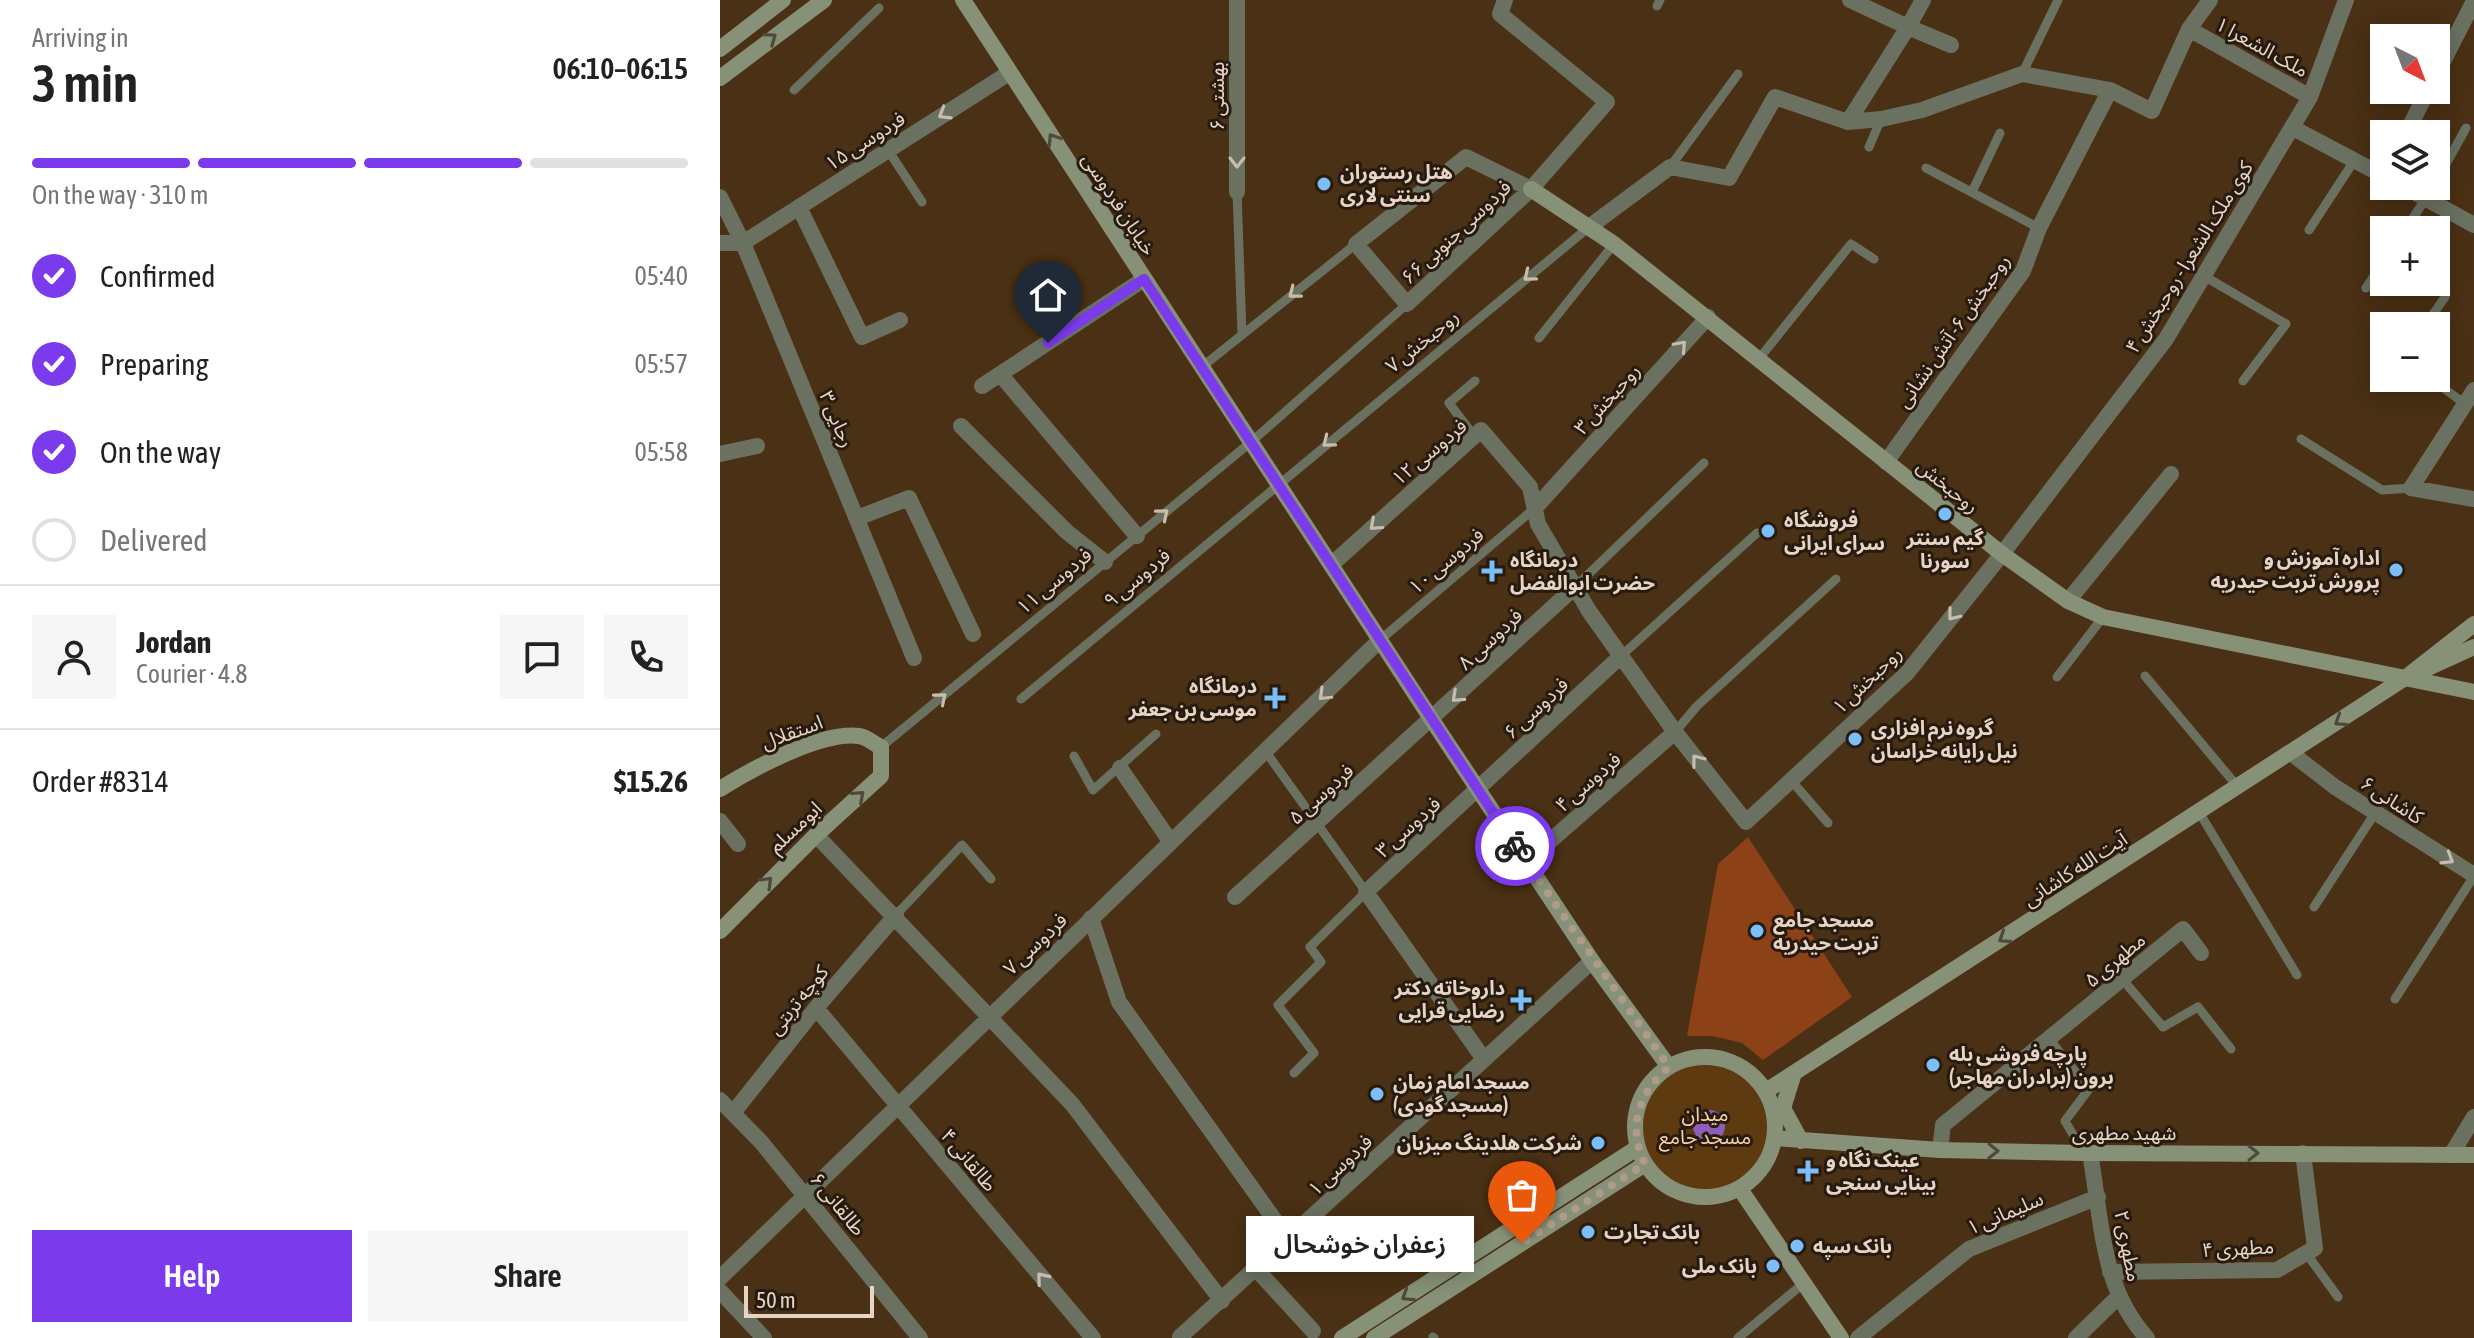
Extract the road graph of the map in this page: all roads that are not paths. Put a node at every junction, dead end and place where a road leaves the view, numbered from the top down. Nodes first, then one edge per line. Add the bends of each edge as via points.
1 (783, 0) edge
2 (824, 0) edge
3 (963, 0) edge
4 (1237, 0) edge
5 (1505, 0) edge
6 (1850, 0) edge
7 (1923, 0) edge
8 (2058, 0) edge
9 (2210, 0) edge
10 (2346, 0) edge
11 (879, 8) dead end
12 (2472, 10) edge
13 (1908, 27) junction
14 (2189, 29) junction
15 (1951, 45) dead end
16 (720, 49) edge
17 (2450, 50) edge
18 (1009, 73) junction
19 (1738, 74) dead end
20 (2022, 74) junction
21 (720, 78) edge
22 (794, 90) dead end
23 (2110, 90) junction
24 (2310, 97) junction
25 (1881, 119) junction
26 (1848, 122) junction
27 (2293, 128) junction
28 (2466, 128) dead end
29 (2000, 133) dead end
30 (1869, 147) dead end
31 (888, 150) junction
32 (2450, 157) edge
33 (2354, 161) junction
34 (1670, 167) junction
35 (1926, 168) dead end
36 (2370, 169) edge
37 (1531, 189) junction
38 (1237, 192) joint
39 (1972, 192) junction
40 (720, 197) edge
41 (2445, 200) edge
42 (922, 202) dead end
43 (799, 207) junction
44 (2474, 224) edge
45 (1589, 227) junction
46 (2039, 228) junction
47 (2309, 230) dead end
48 (720, 243) edge
49 (743, 243) junction
50 (1356, 244) junction
51 (1614, 244) junction
52 (1874, 259) dead end
53 (2204, 276) junction
54 (1144, 279) junction
55 (2370, 282) edge
56 (2366, 288) dead end
57 (2445, 297) dead end
58 (1407, 304) junction
59 (2435, 312) edge
60 (1708, 317) junction
61 (900, 320) dead end
62 (1242, 334) junction
63 (1539, 338) dead end
64 (1758, 360) junction
65 (1203, 366) junction
66 (1000, 374) junction
67 (1475, 381) dead end
68 (2243, 381) dead end
69 (982, 386) dead end
70 (2450, 388) edge
71 (2469, 397) edge
72 (961, 426) dead end
73 (1474, 436) junction
74 (2301, 439) dead end
75 (1251, 442) junction
76 (757, 446) dead end
77 (720, 454) edge
78 (1886, 462) junction
79 (1704, 463) dead end
80 (2171, 474) dead end
81 (1277, 484) junction
82 (2411, 488) junction
83 (2474, 499) edge
84 (1535, 508) junction
85 (857, 518) junction
86 (1757, 533) dead end
87 (1137, 536) junction
88 (2002, 554) junction
89 (1105, 562) junction
90 (1331, 565) junction
91 (1836, 579) dead end
92 (1575, 587) junction
93 (2068, 601) junction
94 (2103, 617) junction
95 (2474, 624) edge
96 (973, 634) dead end
97 (1380, 640) junction
98 (2474, 647) edge
99 (1622, 655) junction
100 (914, 658) dead end
101 (2145, 676) dead end
102 (2057, 677) dead end
103 (2405, 678) junction
104 (2474, 692) edge
105 (1021, 699) dead end
106 (1432, 720) junction
107 (1675, 732) junction
108 (1156, 734) dead end
109 (881, 747) junction
110 (1266, 752) junction
111 (2291, 753) junction
112 (1074, 756) dead end
113 (1120, 768) junction
114 (1789, 778) junction
115 (2238, 787) junction
116 (720, 789) edge
117 (1478, 790) junction
118 (2199, 812) junction
119 (2375, 813) junction
120 (720, 821) edge
121 (1828, 823) dead end
122 (1318, 825) junction
123 (816, 835) junction
124 (1170, 841) junction
125 (738, 844) dead end
126 (1526, 862) junction
127 (2474, 876) edge
128 (991, 879) dead end
129 (1366, 892) junction
130 (1235, 897) dead end
131 (2314, 907) dead end
132 (896, 915) junction
133 (1091, 918) junction
134 (720, 931) edge
135 (2201, 953) dead end
136 (1592, 961) junction
137 (2297, 975) dead end
138 (2123, 980) junction
139 (2395, 999) dead end
140 (816, 1008) junction
141 (990, 1016) junction
142 (2050, 1040) junction
143 (2231, 1049) dead end
144 (1483, 1058) junction
145 (1669, 1067) junction
146 (1294, 1073) dead end
147 (1794, 1074) junction
148 (1766, 1091) junction
149 (720, 1100) edge
150 (897, 1106) junction
151 (733, 1113) junction
152 (2474, 1117) edge
153 (1775, 1138) junction
154 (1801, 1141) junction
155 (1637, 1148) junction
156 (1940, 1150) junction
157 (2087, 1153) junction
158 (2303, 1153) junction
159 (2451, 1155) junction
160 (2474, 1155) edge
161 (1645, 1164) junction
162 (1740, 1189) junction
163 (806, 1195) junction
164 (2098, 1197) junction
165 (1289, 1240) junction
166 (2306, 1253) junction
167 (1257, 1270) junction
168 (2110, 1272) junction
169 (720, 1278) edge
170 (1805, 1282) junction
171 (720, 1291) edge
172 (2338, 1297) dead end
173 (2117, 1298) junction
174 (1222, 1301) junction
175 (1313, 1331) dead end
176 (1180, 1337) edge
177 (764, 1338) edge
178 (920, 1338) edge
179 (1093, 1338) edge
180 (1342, 1338) edge
181 (1374, 1338) edge
182 (1738, 1338) edge
183 (1841, 1338) edge
184 (1858, 1338) edge
185 (2076, 1338) edge
186 (2147, 1338) edge

1 - 16 main road
21 -> 2 main road
3 - 18 main road, خیابان فردوسی
4 -> 38 street, بهشتی ۶
5 - 37 street, فردوسی جنوبی ۶۶ via 1500,14 1607,102
6 - 13 street
7 - 13 street
8 - 20 lane
9 - 14 street
10 - 24 street, کوی ملک الشعرا - روحبخش ۴
11 - 22 lane
12 - 17 street
13 - 15 street
13 - 26 street
14 - 23 street, ملک الشعرا ۱ via 2152,111
14 - 24 street, ملک الشعرا ۱
18 -> 31 street, فردوسی ۱۵
54 -> 18 main road, خیابان فردوسی
19 - 34 lane
20 - 23 street
20 - 25 street
23 - 46 street, روحبخش ۶- آتش نشانی
24 - 27 street, کوی ملک الشعرا - روحبخش ۴
25 - 26 street
25 - 30 lane
26 - 34 street via 1775,97 1729,178
27 - 33 street
27 - 53 street, کوی ملک الشعرا - روحبخش ۴
28 - 32 lane
29 - 39 lane
31 - 42 lane
31 - 43 street, فردوسی ۱۵
33 - 36 street
33 - 47 lane
34 - 45 street
35 - 39 lane
37 - 45 main road, روحبخش
37 - 50 street via 1466,157
37 - 58 street, فردوسی جنوبی ۶۶
38 - 62 lane
39 - 46 lane
40 - 49 street, رجایی ۳
41 - 44 street
43 - 49 street, فردوسی ۱۵
43 - 61 street via 862,337
45 - 51 main road, روحبخش
45 -> 81 lane, روحبخش ۷
46 - 78 street, روحبخش ۶- آتش نشانی via 2023,271
48 - 49 street
49 - 85 street, رجایی ۳
50 - 58 street
50 -> 62 lane
51 - 60 main road, روحبخش
51 - 63 lane
52 - 64 lane via 1851,244
53 - 68 lane via 2286,324
53 - 88 street, کوی ملک الشعرا - روحبخش ۴ via 2166,339
54 - 65 main road, خیابان فردوسی
54 - 66 street
55 - 56 lane
57 - 59 lane
58 - 75 lane, فردوسی ۱۱
60 - 64 main road, روحبخش
84 -> 60 street, روحبخش ۳
62 - 65 lane
64 - 78 main road, روحبخش
65 - 75 main road, خیابان فردوسی
66 - 69 street
66 - 87 street
67 - 73 lane via 1449,403
70 - 71 lane
71 - 82 street
72 - 89 street via 1067,532
73 - 84 street, فردوسی ۱۲ via 1481,430 1530,487
73 -> 90 street, فردوسی ۱۲
74 - 82 lane via 2382,490
75 - 81 main road, خیابان فردوسی
87 -> 75 lane, فردوسی ۱۱
76 - 77 street
78 - 88 main road, روحبخش
79 - 92 lane
80 - 93 street
81 - 90 main road, خیابان فردوسی
81 - 105 lane, فردوسی ۹
82 - 83 street
84 - 92 street via 1538,524
84 - 97 lane, فردوسی ۱۰
85 - 96 street via 909,498
85 - 100 street, رجایی ۳
86 - 99 lane
87 - 89 lane, فردوسی ۱۱
88 - 93 main road, روحبخش
88 -> 114 street, روحبخش ۱ via 1907,673
109 -> 89 lane, فردوسی ۱۱
90 - 97 main road, خیابان فردوسی
91 - 107 lane
92 - 99 street
92 -> 106 street, فردوسی ۸
93 - 94 main road, روحبخش
94 - 102 lane
94 - 103 main road, روحبخش
95 - 103 main road, آیت الله کاشانی
97 - 106 main road, خیابان فردوسی
97 -> 110 street, فردوسی ۷
98 - 103 main road, آیت الله کاشانی
99 - 107 street
99 - 117 street, فردوسی ۶
101 - 115 lane
103 - 104 main road, روحبخش
103 -> 111 main road, آیت الله کاشانی
106 - 117 main road, خیابان فردوسی
106 - 122 street, فردوسی ۵
114 -> 107 street, روحبخش ۱ via 1746,822
107 - 126 street, فردوسی ۴
108 - 113 lane
109 - 116 main road, استقلال via 861,736 836,737 753,768
123 -> 109 main road, ابومسلم via 881,776
110 - 122 lane
110 - 124 street, فردوسی ۷
111 - 115 main road, آیت الله کاشانی
111 - 119 street, کاشانی ۶
112 - 113 lane via 1093,790
113 - 124 street
114 - 121 lane
115 - 118 main road, آیت الله کاشانی
117 - 126 main road, خیابان فردوسی
117 - 129 street, فردوسی ۳
118 - 137 lane
118 -> 147 main road, آیت الله کاشانی
119 -> 127 street, کاشانی ۶
119 - 131 lane
120 - 125 street
122 - 129 lane
122 - 130 street, فردوسی ۵
123 - 132 street
134 -> 123 main road, ابومسلم
124 - 133 street, فردوسی ۷
126 - 136 main road, خیابان فردوسی
127 - 139 lane
128 - 132 lane via 962,845
129 - 144 street
129 - 146 lane via 1310,947 1321,962 1278,1005 1314,1053
132 - 140 street, کوچه تربتی
132 - 141 street
133 - 141 street, فردوسی ۷
133 - 165 street via 1119,1002
135 - 138 street, مطهری ۵ via 2183,929
136 - 144 street, فردوسی ۱
136 - 145 main road, خیابان فردوسی
138 - 142 street, مطهری ۵
138 - 143 lane via 2163,1027 2198,1007
140 - 150 street, طالقانی ۴
140 - 151 street, کوچه تربتی
141 - 150 street, فردوسی ۷
141 - 174 street via 1072,1104
142 - 156 street, مطهری ۵ via 1943,1125
142 - 157 lane via 2089,1089 2065,1121
144 - 165 street, فردوسی ۱
145 - 148 main road via 1691,1058 1726,1060 1742,1066
145 - 155 main road via 1650,1083 1639,1104
147 - 148 main road, آیت الله کاشانی
147 - 154 main road via 1783,1108
148 - 153 main road via 1776,1121
149 - 151 street, طالقانی ۶
150 - 163 street, فردوسی ۷
179 -> 150 street, طالقانی ۴
151 - 163 street, طالقانی ۶
152 - 159 street
153 - 154 main road, شهید مطهری
153 - 162 main road via 1757,1176
154 - 156 main road, شهید مطهری
155 - 161 main road
155 -> 180 main road
156 -> 157 main road, شهید مطهری
157 -> 158 main road, شهید مطهری
157 - 164 street, مطهری ۲
158 - 159 main road, شهید مطهری
158 - 166 street via 2315,1248
159 - 160 main road, شهید مطهری
161 - 162 main road via 1665,1185 1689,1196 1715,1197
161 - 181 main road
162 - 170 main road
163 - 169 street, فردوسی ۷
163 - 178 street, طالقانی ۶
164 - 168 street, مطهری ۲
164 - 184 street, سلیمانی ۱ via 1969,1249
165 - 167 street, فردوسی ۱
166 - 168 street, مطهری ۴ via 2277,1270
166 - 172 lane
167 - 174 street, فردوسی ۱
167 - 175 street
168 - 173 street, مطهری ۲
170 - 182 lane
170 - 183 main road
171 - 177 street
173 - 185 street
173 - 186 street, مطهری ۲
174 - 176 street, فردوسی ۱

